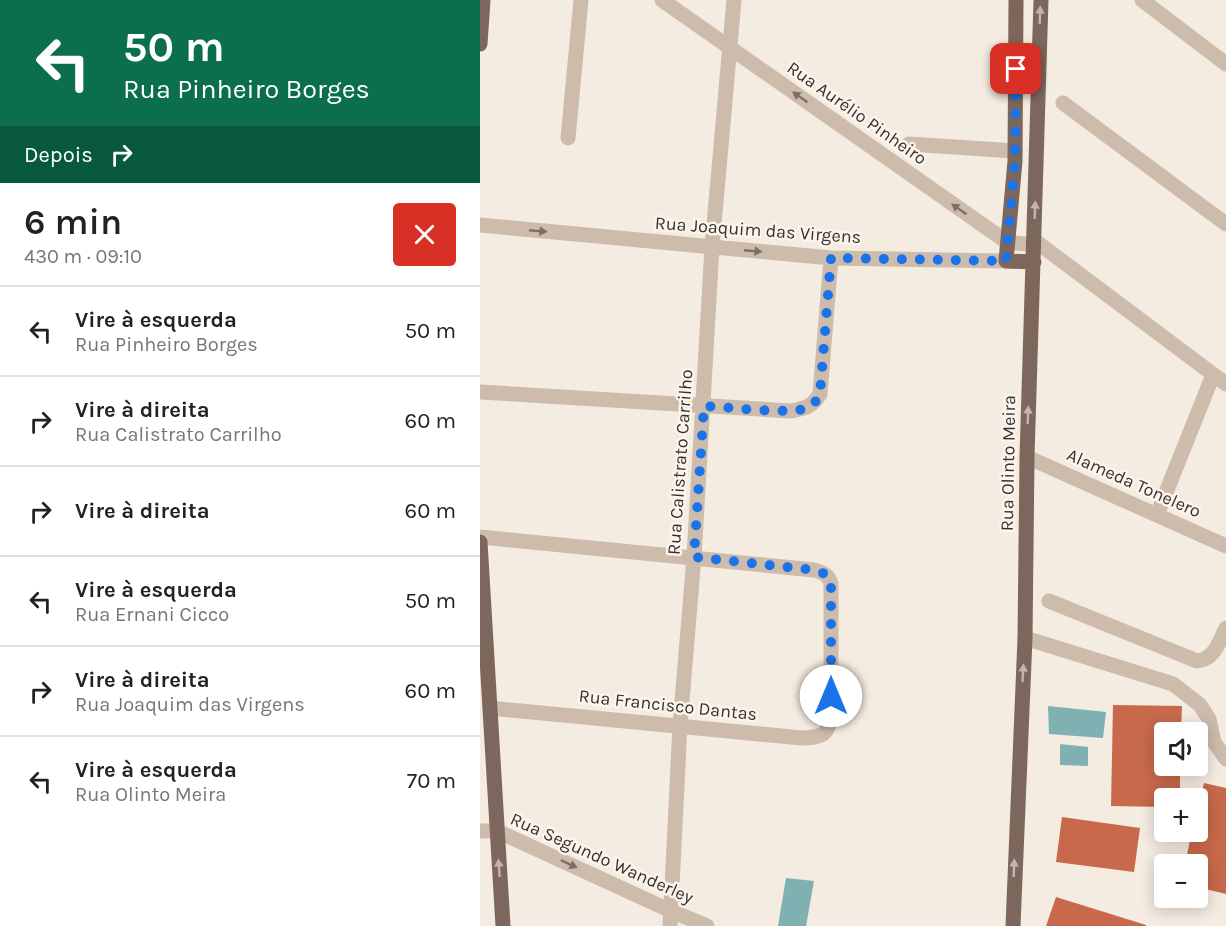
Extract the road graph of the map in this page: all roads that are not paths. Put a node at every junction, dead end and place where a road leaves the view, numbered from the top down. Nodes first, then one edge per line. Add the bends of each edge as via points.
1 (483, 0) edge
2 (581, 0) edge
3 (662, 0) edge
4 (734, 0) edge
5 (1016, 0) edge
6 (1041, 0) edge
7 (1142, 0) edge
8 (480, 44) edge
9 (730, 48) junction
10 (1226, 64) edge
11 (1063, 103) dead end
12 (567, 138) dead end
13 (909, 144) dead end
14 (1015, 151) junction
15 (480, 225) edge
16 (1226, 225) edge
17 (1007, 242) junction
18 (1034, 243) junction
19 (712, 247) junction
20 (831, 258) junction
21 (1006, 261) junction
22 (1034, 262) junction
23 (1220, 379) edge
24 (480, 392) edge
25 (704, 406) junction
26 (1027, 457) junction
27 (1156, 515) junction
28 (480, 537) edge
29 (480, 542) edge
30 (1226, 546) edge
31 (694, 557) junction
32 (1050, 601) dead end
33 (1226, 628) edge
34 (1025, 638) junction
35 (483, 655) edge
36 (490, 708) junction
37 (680, 725) junction
38 (1226, 759) edge
39 (480, 831) edge
40 (497, 831) junction
41 (670, 919) edge
42 (503, 926) edge
43 (707, 926) edge
44 (1013, 926) edge

1 - 8 main road
2 - 12 street
3 - 9 street, Rua Aurélio Pinheiro
4 - 9 street, Rua Calistrato Carrilho
5 - 14 main road
18 -> 6 main road, Rua Olinto Meira
7 - 10 street
17 -> 9 street, Rua Aurélio Pinheiro
9 - 19 street, Rua Calistrato Carrilho
11 - 16 street
13 - 14 street
14 - 17 main road
15 -> 19 street, Rua Joaquim das Virgens
17 - 18 street, Rua Aurélio Pinheiro
17 - 21 main road
18 - 22 main road, Rua Olinto Meira
18 - 23 street, Rua Aurélio Pinheiro
19 -> 20 street, Rua Joaquim das Virgens
19 - 25 street, Rua Calistrato Carrilho
20 - 21 street, Rua Joaquim das Virgens
20 - 25 street via 820,394 814,404 792,411
21 - 22 main road, Rua Joaquim das Virgens
26 -> 22 main road, Rua Olinto Meira
23 - 27 street
24 - 25 street
25 - 31 street, Rua Calistrato Carrilho
26 - 27 street, Alameda Tonelero
26 - 34 main road, Rua Olinto Meira
27 - 30 street, Alameda Tonelero
28 - 31 street
29 - 35 main road
31 - 37 street, Rua Calistrato Carrilho
31 - 37 street, Rua Francisco Dantas via 814,570 829,577 831,718 824,734 802,738
32 - 33 street via 1190,660 1202,661 1212,656
34 - 38 street via 1173,684 1200,705 1209,719 1214,742
44 -> 34 main road, Rua Olinto Meira
35 - 36 main road
36 - 37 street, Rua Francisco Dantas
36 - 40 main road
37 - 41 street, Rua Calistrato Carrilho
39 - 40 street, Rua Segundo Wanderley
40 -> 41 street, Rua Segundo Wanderley
42 -> 40 main road
41 - 43 street, Rua Segundo Wanderley

